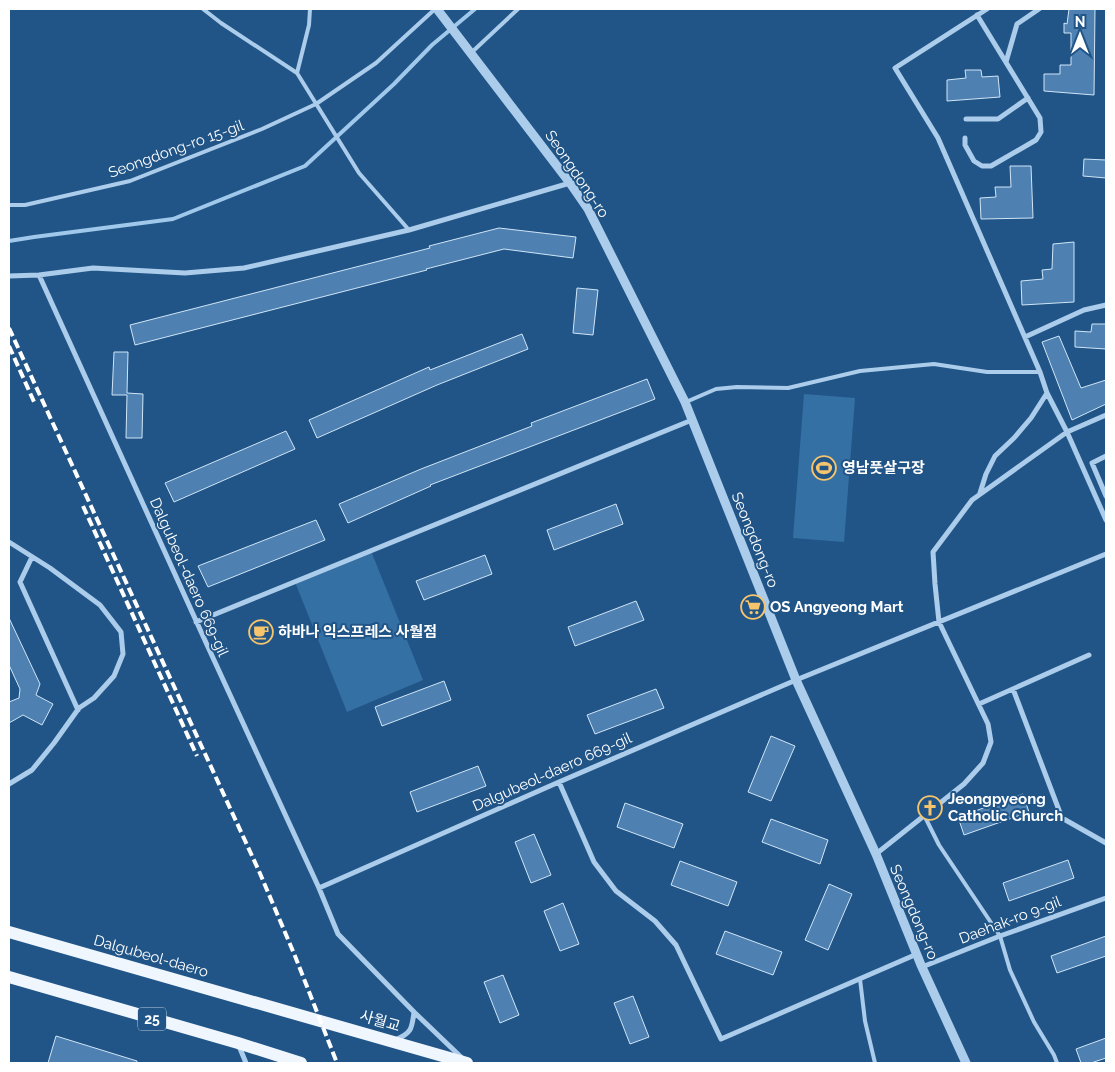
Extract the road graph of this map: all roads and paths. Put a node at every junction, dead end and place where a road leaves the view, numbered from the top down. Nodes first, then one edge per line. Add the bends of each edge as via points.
1 (203, 9) edge
2 (310, 9) edge
3 (436, 9) edge
4 (518, 9) edge
5 (987, 9) edge
6 (1039, 9) edge
7 (977, 15) junction
8 (469, 51) junction
9 (1006, 62) junction
10 (297, 73) junction
11 (1028, 98) junction
12 (316, 104) junction
13 (966, 119) dead end
14 (965, 138) dead end
15 (570, 183) junction
16 (9, 205) edge
17 (409, 230) junction
18 (39, 275) junction
19 (9, 276) edge
20 (1106, 306) edge
21 (1025, 337) junction
22 (1040, 372) junction
23 (1047, 393) junction
24 (685, 402) junction
25 (1106, 415) edge
26 (692, 420) junction
27 (1066, 432) junction
28 (1106, 456) edge
29 (980, 494) junction
30 (1106, 496) edge
31 (1106, 520) edge
32 (9, 542) edge
33 (1106, 554) edge
34 (32, 557) junction
35 (196, 622) junction
36 (939, 622) junction
37 (1088, 655) dead end
38 (796, 680) junction
39 (1013, 689) junction
40 (979, 704) junction
41 (78, 710) junction
42 (559, 782) junction
43 (9, 784) edge
44 (924, 815) junction
45 (1106, 843) edge
46 (876, 854) junction
47 (319, 888) junction
48 (1106, 898) edge
49 (9, 932) edge
50 (1000, 936) junction
51 (917, 954) junction
52 (922, 967) junction
53 (9, 978) edge
54 (860, 979) junction
55 (284, 1010) joint
56 (414, 1012) junction
57 (391, 1041) junction
58 (238, 1043) junction
59 (429, 1058) edge
60 (292, 1062) edge
61 (246, 1063) edge
62 (467, 1063) edge
63 (875, 1063) edge
64 (966, 1063) edge
65 (1057, 1063) edge

1 - 10 lane
2 - 10 lane
3 - 8 street, Seongdong-ro
3 - 12 lane, Seongdong-ro 15-gil via 376,63
4 - 8 lane
5 - 7 street
6 - 9 street via 1017,24
7 - 9 street
7 - 21 street via 895,68 938,138
8 - 15 street, Seongdong-ro
9 - 11 street
10 - 12 lane
11 - 13 street via 998,119
11 - 14 street via 1040,118 1041,132 1036,140 991,166 982,166 974,161 965,145
12 - 16 lane, Seongdong-ro 15-gil via 130,181 25,205
12 - 17 lane via 359,173
15 - 17 street
15 - 24 street, Seongdong-ro via 588,210
17 - 18 street via 244,268 185,273 93,268
18 - 19 street
18 - 35 street, Dalgubeol-daero 669-gil
20 - 21 street via 1084,310
21 - 22 street
22 - 23 street
22 - 24 lane via 987,372 934,364 860,371 788,388 716,389
23 - 27 street
23 - 29 street via 1032,418 995,456
24 - 26 street, Seongdong-ro
25 - 27 street
26 - 35 street
26 - 38 street, Seongdong-ro
27 - 29 street
27 - 31 street
28 - 30 street via 1092,463
29 - 36 street via 933,552
32 - 34 street
33 - 36 street, Dalgubeol-daero 669-gil
34 - 41 street via 20,582
34 - 41 street via 100,605 121,632 123,654 114,676
35 - 47 street, Dalgubeol-daero 669-gil
36 - 38 street, Dalgubeol-daero 669-gil
36 - 40 street
37 - 39 street
38 - 42 street, Dalgubeol-daero 669-gil
38 - 46 street, Seongdong-ro
39 - 40 street
39 - 45 street via 1062,818
40 - 44 street via 988,724 991,742 983,763 964,784
41 - 43 street via 32,770
42 - 47 street, Dalgubeol-daero 669-gil
42 - 54 street via 594,862 616,891 655,921 676,945 721,1039
44 - 46 street
44 - 50 lane via 939,845
46 - 51 street, Seongdong-ro
47 - 56 street, Dalgubeol-daero 669-gil via 338,934
48 - 50 street, Daehak-ro 9-gil
49 - 55 main road, Dalgubeol-daero
50 - 52 street, Daehak-ro 9-gil
50 - 65 lane via 1010,970
51 - 52 street, Seongdong-ro
51 - 54 street
52 - 64 street, Seongdong-ro
53 - 58 main road, 25
54 - 63 lane
55 - 57 main road, 사월교
56 - 57 street via 409,1032
56 - 62 street, Dalgubeol-daero 669-gil
57 - 59 main road, 사월교
58 - 60 main road, 25
58 - 61 street
59 - 62 main road, 사월교

